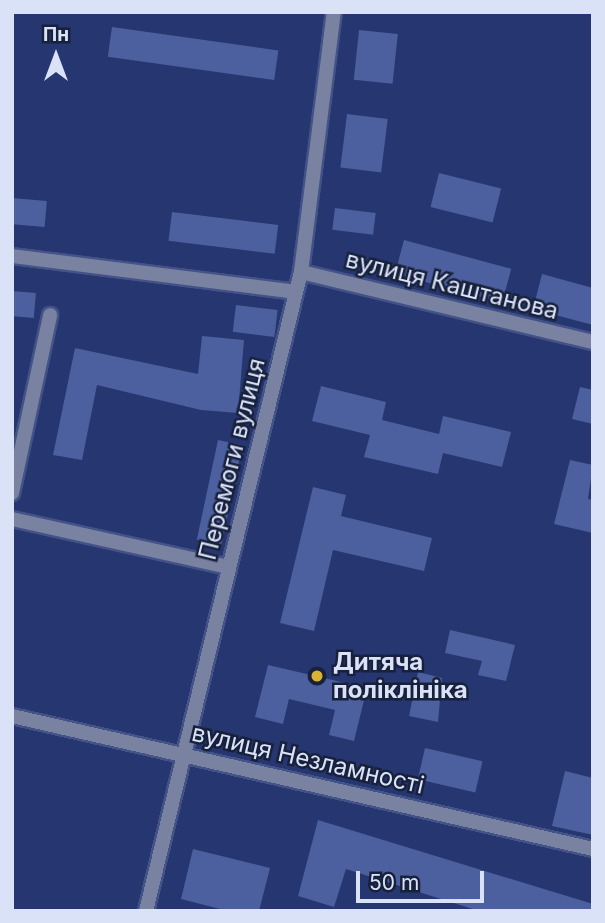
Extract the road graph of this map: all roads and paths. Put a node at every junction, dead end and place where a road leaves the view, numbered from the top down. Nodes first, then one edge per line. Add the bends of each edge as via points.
1 (334, 12) edge
2 (12, 256) edge
3 (301, 272) junction
4 (296, 292) junction
5 (50, 314) dead end
6 (593, 342) edge
7 (12, 493) edge
8 (12, 519) edge
9 (229, 567) junction
10 (12, 716) edge
11 (184, 753) junction
12 (593, 849) edge
13 (146, 911) edge

1 - 3 street, Перемоги вулиця
2 - 4 street
3 - 4 street, Перемоги вулиця
3 - 6 street, вулиця Каштанова
4 - 9 street, Перемоги вулиця
5 - 7 street
8 - 9 street
9 - 11 street, Перемоги вулиця
10 - 11 street, вулиця Незламності
11 - 12 street, вулиця Незламності
11 - 13 street, Перемоги вулиця

